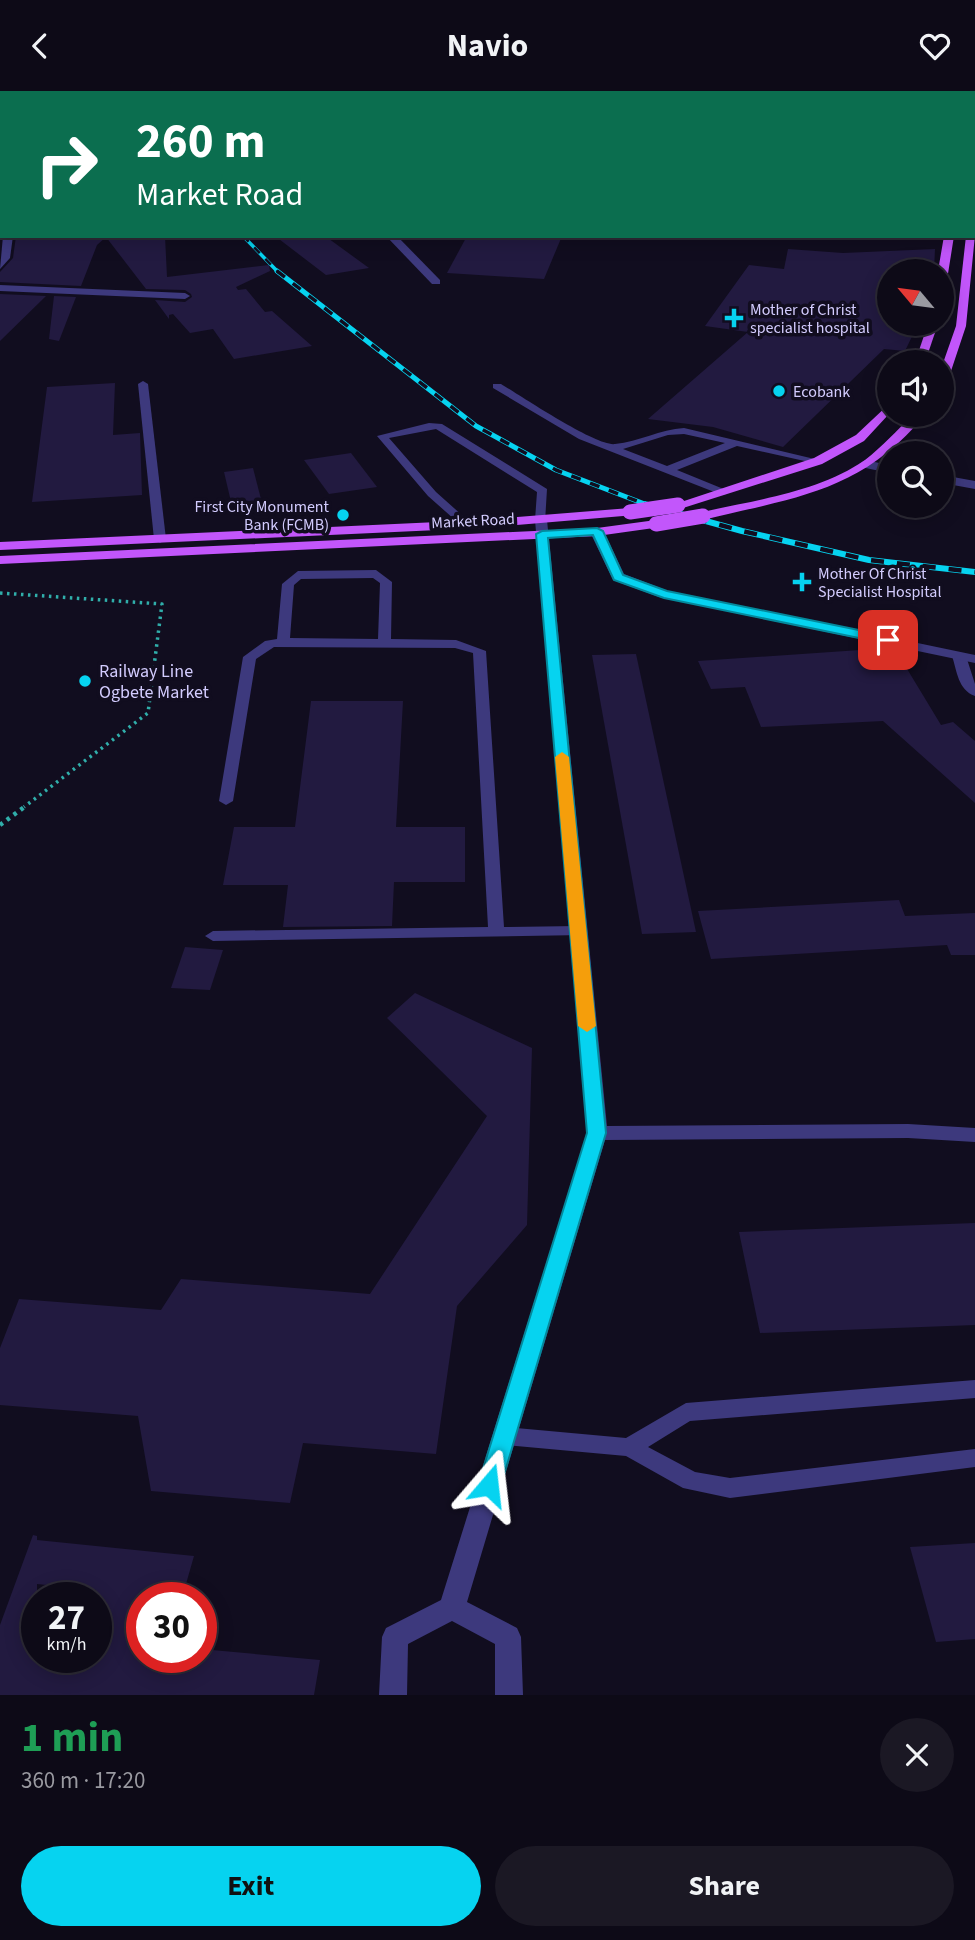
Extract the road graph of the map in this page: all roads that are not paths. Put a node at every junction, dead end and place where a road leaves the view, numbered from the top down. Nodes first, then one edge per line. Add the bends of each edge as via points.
1 (8, 238) edge
2 (393, 238) edge
3 (948, 238) edge
4 (971, 238) edge
5 (945, 259) edge
6 (0, 266) edge
7 (436, 282) dead end
8 (0, 288) edge
9 (185, 296) dead end
10 (953, 350) edge
11 (143, 384) dead end
12 (497, 386) dead end
13 (877, 420) edge
14 (906, 427) edge
15 (737, 443) junction
16 (612, 449) junction
17 (818, 461) junction
18 (865, 464) junction
19 (877, 466) edge
20 (667, 470) junction
21 (954, 481) edge
22 (975, 485) edge
23 (722, 492) junction
24 (467, 525) junction
25 (541, 527) junction
26 (597, 531) junction
27 (160, 539) junction
28 (0, 546) edge
29 (0, 560) edge
30 (384, 641) junction
31 (283, 642) junction
32 (959, 656) junction
33 (975, 659) edge
34 (975, 692) edge
35 (226, 801) dead end
36 (496, 931) junction
37 (578, 931) junction
38 (213, 936) dead end
39 (597, 1133) junction
40 (975, 1135) edge
41 (975, 1389) edge
42 (504, 1436) junction
43 (629, 1447) junction
44 (975, 1458) edge
45 (452, 1608) junction
46 (393, 1695) edge
47 (509, 1695) edge

1 - 6 street
2 - 7 street
3 - 5 main road
4 - 10 main road via 961,326
8 - 9 street
11 - 27 lane
12 - 16 lane via 563,427
13 - 17 main road, Market Road via 860,438
14 - 18 main road, Market Road
15 - 16 lane via 674,431
15 - 17 lane
15 - 20 lane
16 - 20 lane
17 - 23 main road, Market Road
18 - 19 street
18 - 26 main road, Market Road, bridge via 812,487 703,516
20 - 23 lane
21 - 22 street
23 - 25 main road, Market Road, bridge via 678,505
24 - 25 main road, Market Road
24 - 25 lane via 432,494 382,436 438,426 543,491
24 - 27 main road, Market Road
25 - 26 main road, Market Road
25 - 29 main road, Market Road
25 - 37 street
26 - 32 street via 618,577 629,583
27 - 28 main road, Market Road
30 - 31 lane
30 - 31 lane via 386,582 376,575 298,575 288,583
30 - 36 lane via 456,644 479,651
31 - 35 lane via 250,656
32 - 33 street
32 - 34 lane via 967,684
36 - 37 lane
36 - 38 lane
37 - 39 street
39 - 40 street via 908,1131
39 - 42 street
41 - 43 lane via 686,1412
42 - 43 lane
42 - 45 street
43 - 44 lane via 691,1481 730,1488
45 - 46 street via 395,1637
45 - 47 street via 508,1637

